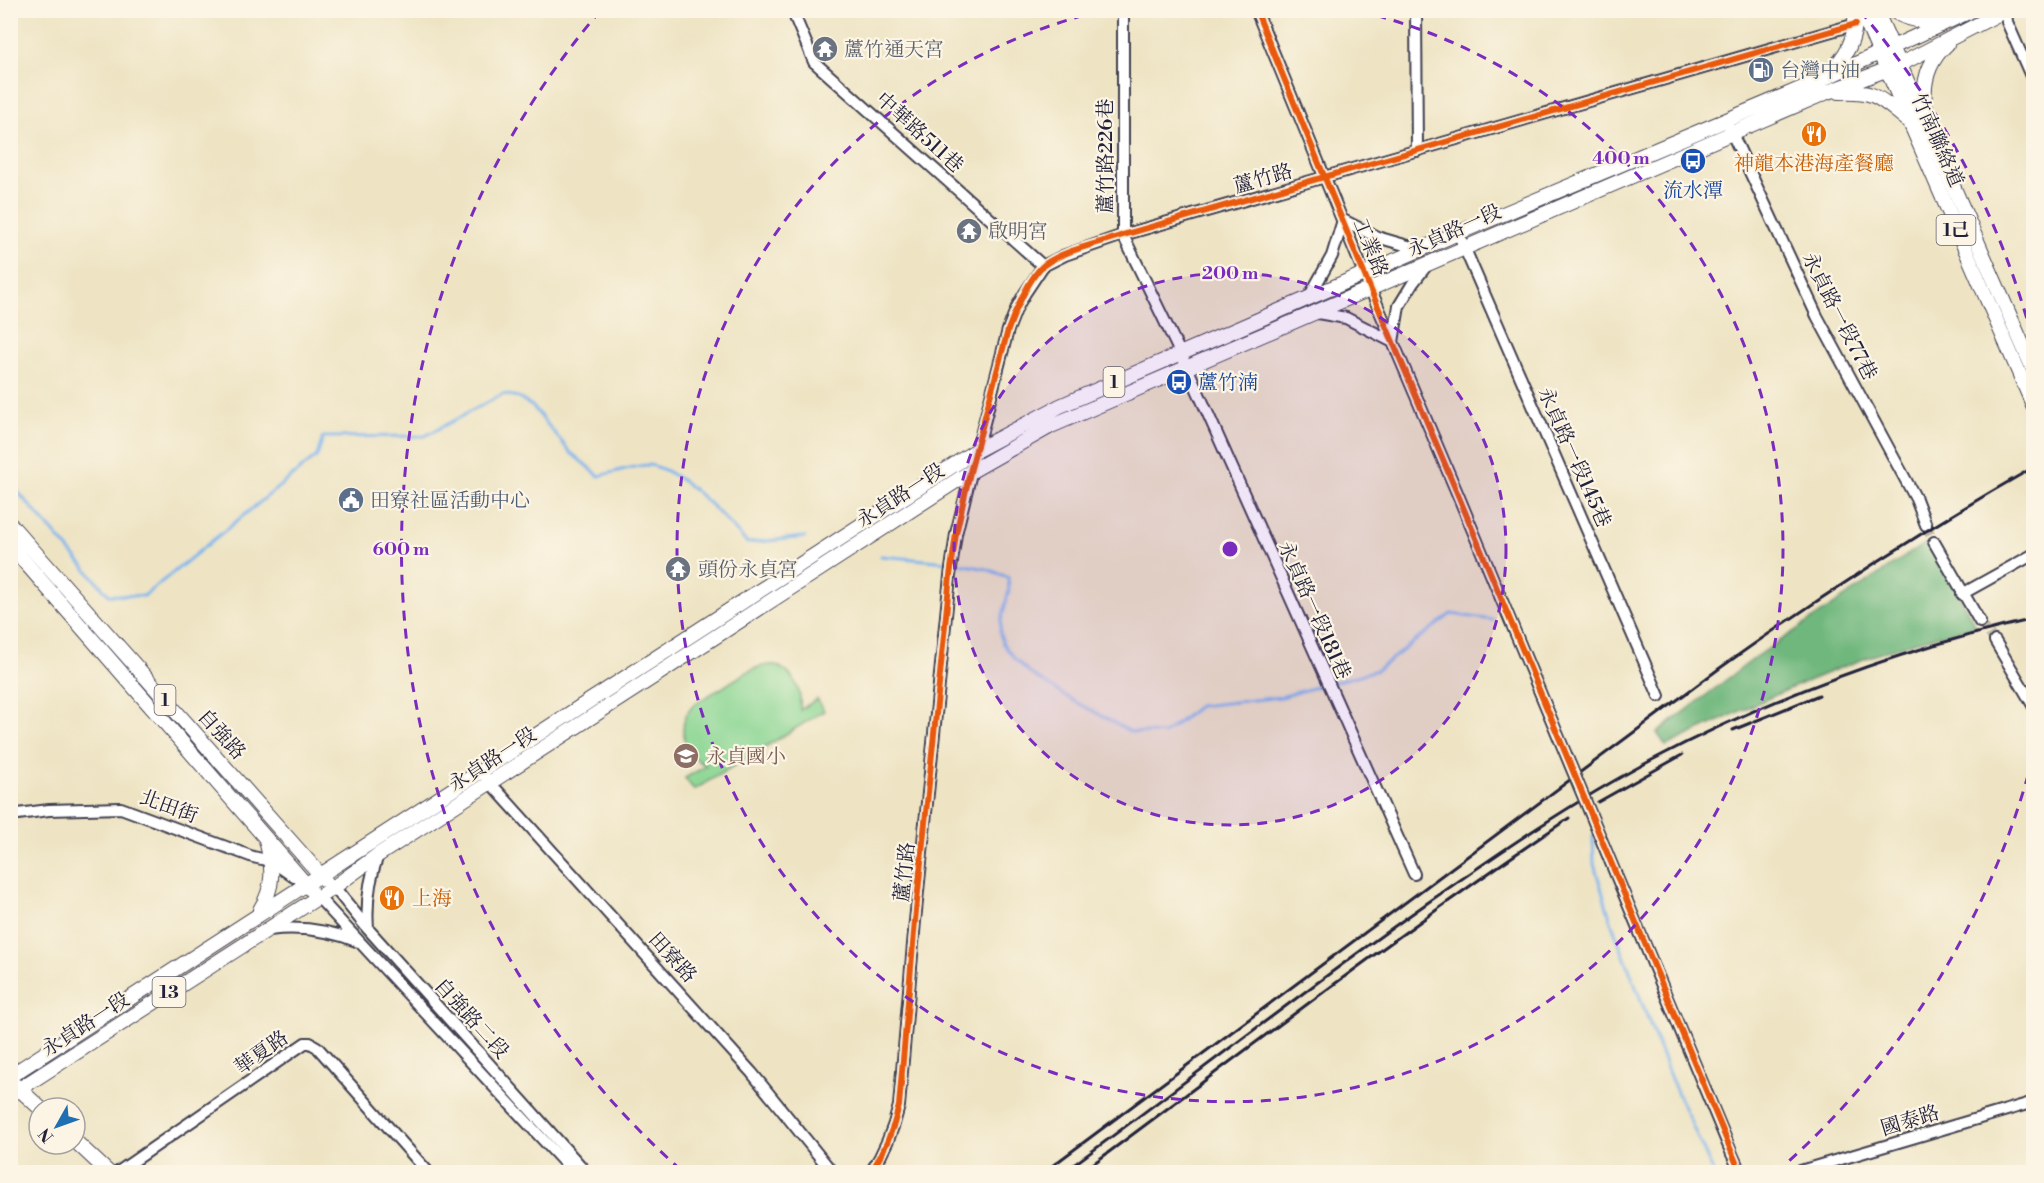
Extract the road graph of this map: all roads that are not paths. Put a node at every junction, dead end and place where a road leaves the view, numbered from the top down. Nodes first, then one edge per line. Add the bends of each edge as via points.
1 (792, 10) edge
2 (1123, 10) edge
3 (1256, 10) edge
4 (1416, 10) edge
5 (1862, 10) edge
6 (1876, 10) edge
7 (1892, 10) edge
8 (1972, 10) edge
9 (2006, 10) edge
10 (1856, 17) edge
11 (1951, 21) junction
12 (1956, 36) junction
13 (1885, 51) junction
14 (1892, 68) junction
15 (2034, 83) edge
16 (1822, 86) junction
17 (1908, 121) junction
18 (1729, 127) junction
19 (1934, 145) junction
20 (1417, 151) junction
21 (1326, 178) junction
22 (1343, 220) junction
23 (1458, 233) junction
24 (1123, 235) junction
25 (1464, 247) junction
26 (1422, 250) junction
27 (1430, 262) junction
28 (1043, 266) junction
29 (1365, 275) junction
30 (1370, 288) junction
31 (1310, 306) junction
32 (1393, 342) junction
33 (1183, 360) junction
34 (2034, 371) edge
35 (2034, 407) edge
36 (977, 450) junction
37 (970, 472) junction
38 (10, 524) edge
39 (1926, 525) tunnel mouth
40 (1934, 542) tunnel mouth
41 (10, 545) edge
42 (2034, 554) edge
43 (1962, 594) junction
44 (1980, 622) tunnel mouth
45 (1995, 641) tunnel mouth
46 (1659, 696) dead end
47 (606, 700) junction
48 (2034, 707) edge
49 (480, 772) junction
50 (491, 784) junction
51 (10, 815) edge
52 (265, 835) junction
53 (378, 855) junction
54 (271, 861) junction
55 (1414, 874) dead end
56 (320, 875) junction
57 (304, 884) junction
58 (334, 886) junction
59 (318, 897) junction
60 (255, 917) junction
61 (368, 929) junction
62 (262, 931) junction
63 (363, 943) junction
64 (10, 1076) edge
65 (14, 1089) edge
66 (27, 1098) edge
67 (2034, 1102) edge
68 (87, 1153) edge
69 (108, 1173) edge
70 (118, 1173) edge
71 (428, 1173) edge
72 (573, 1173) edge
73 (586, 1173) edge
74 (832, 1173) edge
75 (871, 1173) edge
76 (1740, 1173) edge
77 (1797, 1173) edge

1 - 28 street, 中華路511巷 via 814,62
2 - 24 street, 蘆竹路226巷
3 - 21 street, 工業路
4 - 20 street
5 - 13 main road
6 - 13 main road
7 - 11 main road via 1922,22
8 - 11 main road, 永貞路一段 / 1
9 - 12 main road, 永貞路一段 / 1
9 - 15 street via 2007,22
10 - 16 main road via 1848,49
10 - 20 street, 蘆竹路
11 - 13 main road, 永貞路一段 / 1
12 - 14 main road, 永貞路一段 / 1
12 - 19 main road via 1938,52 1926,78 1924,103
13 - 14 main road, 竹南聯絡道 / 1己
13 - 16 main road, 永貞路一段 / 1
14 - 16 main road, 永貞路一段 / 1
14 - 17 main road, 竹南聯絡道 / 1己
14 - 19 main road, 竹南聯絡道 / 1己
16 - 17 main road via 1871,93
16 - 18 main road, 永貞路一段 / 1
17 - 35 main road, 竹南聯絡道 / 1己
18 - 23 main road, 永貞路一段 / 1
18 - 25 main road, 永貞路一段 / 1
18 - 39 street, 永貞路一段77巷 via 1817,316 1916,499
19 - 34 main road, 竹南聯絡道 / 1己
20 - 21 street, 蘆竹路
21 - 22 street, 工業路
21 - 24 street, 蘆竹路
22 - 26 street via 1377,237
22 - 29 street, 工業路
22 - 31 street
23 - 25 street, 永貞路一段145巷
23 - 26 main road, 永貞路一段 / 1
24 - 28 street, 蘆竹路
24 - 33 street, 蘆竹路226巷
25 - 27 main road, 永貞路一段 / 1
25 - 46 street, 永貞路一段145巷
26 - 29 main road, 永貞路一段 / 1
27 - 30 main road, 永貞路一段 / 1
27 - 32 street via 1399,306
28 - 36 street via 1017,307 1008,330
29 - 30 street, 工業路
29 - 31 main road, 永貞路一段 / 1
30 - 31 main road, 永貞路一段 / 1
30 - 32 street, 工業路
31 - 32 street via 1346,318
31 - 33 main road, 永貞路一段 / 1
32 - 76 street, 工業路, bridge
33 - 36 main road, 永貞路一段 / 1 via 1060,405
33 - 37 main road, 永貞路一段 / 1 via 1051,426
33 - 55 street, 永貞路一段181巷
36 - 37 street
36 - 47 main road, 永貞路一段 / 1
37 - 47 main road, 永貞路一段 / 1
37 - 75 street, 蘆竹路 via 951,569 899,1106 892,1134
38 - 56 main road, 自強路 / 1
40 - 43 street
41 - 52 main road, 自強路 / 1
42 - 43 street
43 - 44 street
45 - 48 street
47 - 49 main road, 永貞路一段 / 1
47 - 50 main road, 永貞路一段 / 1
49 - 50 street, 田寮路
49 - 56 main road, 永貞路一段 / 1
50 - 53 main road, 永貞路一段 / 1
50 - 74 street, 田寮路 via 752,1073
51 - 54 street, 北田街 via 121,808
52 - 54 main road
52 - 57 main road, 自強路 / 1
53 - 58 main road, 永貞路一段 / 1
53 - 61 street via 368,885
54 - 57 street, 北田街
54 - 60 main road via 268,897
56 - 57 main road, 13
56 - 58 main road, 自強路 / 1
57 - 59 main road, 自強路 / 1
57 - 60 main road, 永貞路一段 / 13
58 - 59 main road, 永貞路一段 / 1
58 - 61 street, 自強路二段
59 - 62 main road, 永貞路一段 / 13
59 - 63 street, 自強路二段
60 - 64 main road, 永貞路一段 / 13
61 - 73 street, 自強路二段
62 - 63 street via 290,927 334,932
62 - 65 main road, 永貞路一段 / 13
63 - 72 street, 自強路二段
65 - 66 main road
67 - 77 street, 國泰路
68 - 69 main road
70 - 71 street, 華夏路 via 305,1043 317,1047

